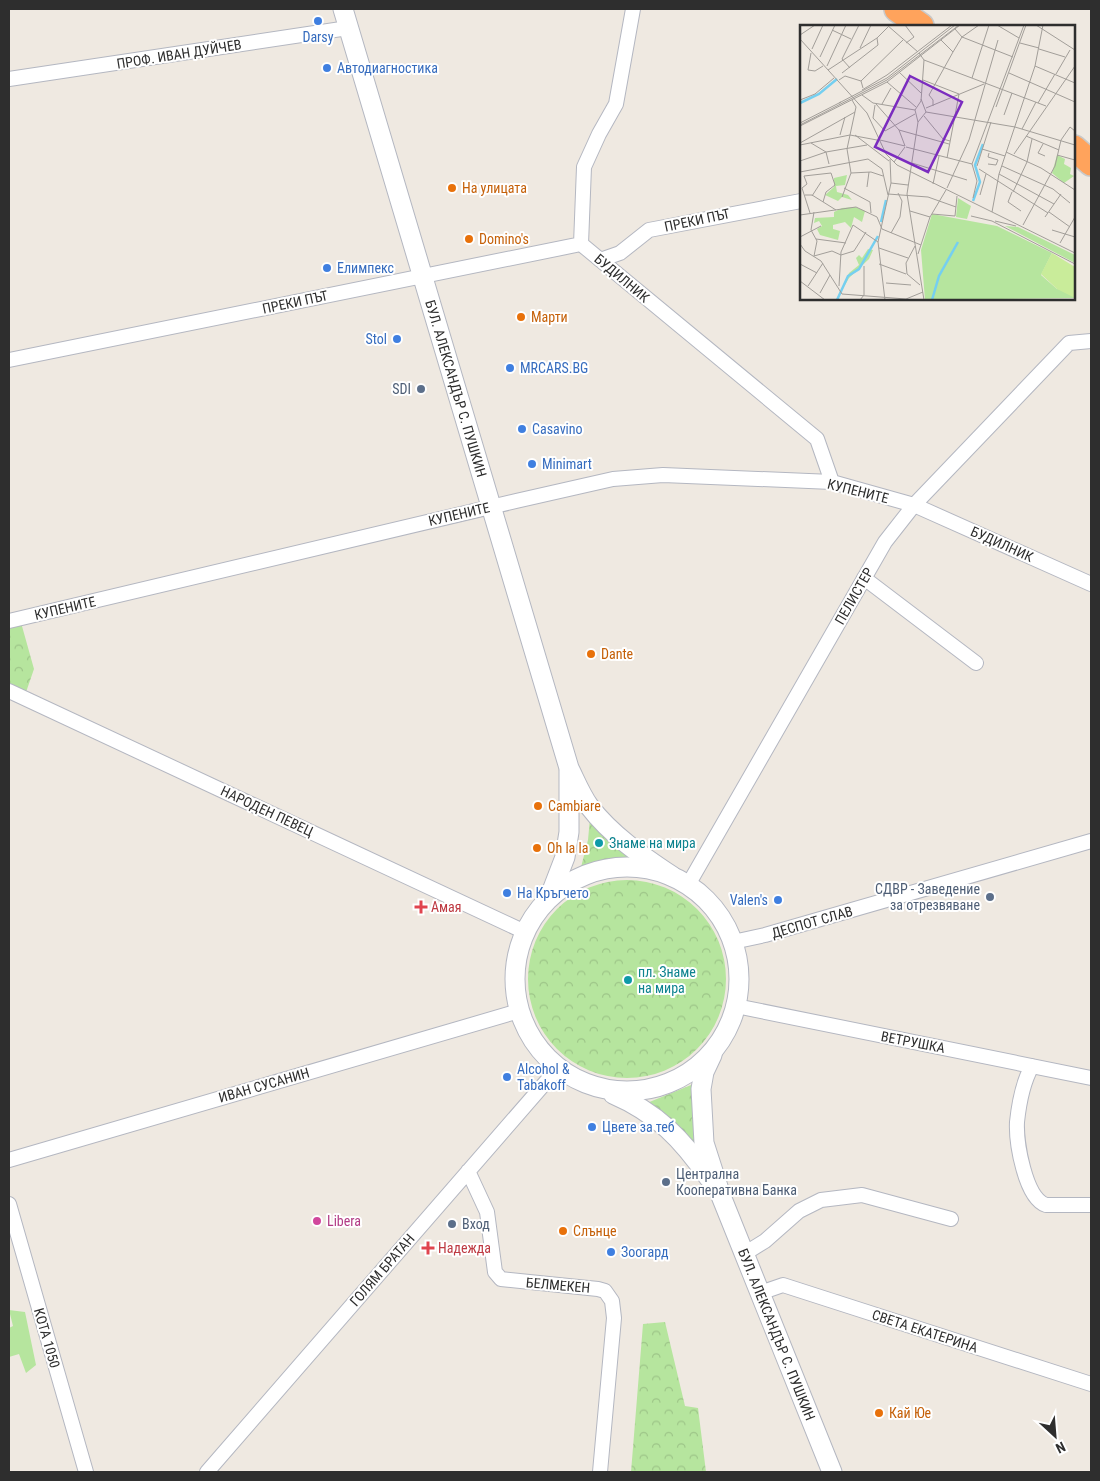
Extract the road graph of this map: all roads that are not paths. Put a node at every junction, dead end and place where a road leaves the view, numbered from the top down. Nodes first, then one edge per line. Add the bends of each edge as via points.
1 (343, 9) edge
2 (633, 9) edge
3 (896, 9) edge
4 (920, 25) edge
5 (348, 28) junction
6 (9, 79) edge
7 (800, 201) edge
8 (581, 244) junction
9 (600, 260) junction
10 (421, 276) junction
11 (1091, 341) edge
12 (9, 360) edge
13 (832, 482) junction
14 (914, 505) junction
15 (490, 507) junction
16 (864, 578) junction
17 (1091, 584) edge
18 (9, 621) edge
19 (976, 663) dead end
20 (9, 691) edge
21 (569, 768) junction
22 (1091, 841) edge
23 (680, 880) junction
24 (550, 896) junction
25 (525, 932) junction
26 (733, 942) junction
27 (736, 1006) junction
28 (519, 1011) junction
29 (716, 1047) junction
30 (1032, 1066) junction
31 (558, 1068) junction
32 (1091, 1078) edge
33 (599, 1088) junction
34 (9, 1160) edge
35 (468, 1171) junction
36 (721, 1196) junction
37 (9, 1204) edge
38 (1090, 1205) dead end
39 (950, 1219) dead end
40 (744, 1254) junction
41 (760, 1292) junction
42 (1091, 1384) edge
43 (86, 1472) edge
44 (207, 1472) edge
45 (600, 1472) edge
46 (832, 1472) edge

1 - 5 main road, БУЛ. АЛЕКСАНДЪР С. ПУШКИН
2 - 8 street, БУДИЛНИК via 616,104 584,167
3 - 4 highway
5 - 6 street, ПРОФ. ИВАН ДУЙЧЕВ
5 - 10 main road, БУЛ. АЛЕКСАНДЪР С. ПУШКИН
7 - 9 street, ПРЕКИ ПЪТ via 649,230 620,253
8 - 9 street, БУДИЛНИК
8 - 10 street, ПРЕКИ ПЪТ
9 - 13 street, БУДИЛНИК via 817,439
10 - 12 street, ПРЕКИ ПЪТ
10 - 15 main road, БУЛ. АЛЕКСАНДЪР С. ПУШКИН
11 - 14 street, ПЕЛИСТЕР via 1069,343
13 - 14 street, КУПЕНИТЕ
13 - 15 street, КУПЕНИТЕ via 663,475 613,479
14 - 16 street, ПЕЛИСТЕР via 885,542
14 - 17 street, БУДИЛНИК
15 - 18 street, КУПЕНИТЕ
15 - 21 main road, БУЛ. АЛЕКСАНДЪР С. ПУШКИН
16 - 19 street
16 - 23 street, ПЕЛИСТЕР
20 - 25 street, НАРОДЕН ПЕВЕЦ
21 - 23 main road, БУЛ. АЛЕКСАНДЪР С. ПУШКИН via 589,805 615,833 633,850
21 - 24 main road, БУЛ. АЛЕКСАНДЪР С. ПУШКИН via 569,832 565,857
22 - 26 street, ДЕСПОТ СЛАВ
23 - 24 main road via 636,867 605,868 582,876
23 - 26 main road, БУЛ. АЛЕКСАНДЪР С. ПУШКИН via 715,910
24 - 25 main road, БУЛ. АЛЕКСАНДЪР С. ПУШКИН
25 - 28 main road, БУЛ. АЛЕКСАНДЪР С. ПУШКИН via 514,979
26 - 27 main road, БУЛ. АЛЕКСАНДЪР С. ПУШКИН via 739,974
27 - 29 main road, БУЛ. АЛЕКСАНДЪР С. ПУШКИН
27 - 30 street, ВЕТРУШКА
28 - 31 main road, БУЛ. АЛЕКСАНДЪР С. ПУШКИН via 534,1042
28 - 34 street, ИВАН СУСАНИН
29 - 33 main road via 694,1068 667,1083 634,1091
29 - 36 main road, БУЛ. АЛЕКСАНДЪР С. ПУШКИН via 704,1072 700,1111 704,1143
30 - 32 street, ВЕТРУШКА
30 - 38 street via 1026,1078 1017,1122 1026,1177 1040,1203
31 - 33 main road, БУЛ. АЛЕКСАНДЪР С. ПУШКИН
31 - 35 street, ГОЛЯМ БРАТАН
33 - 36 main road, БУЛ. АЛЕКСАНДЪР С. ПУШКИН via 645,1109 663,1123 690,1151
35 - 44 street, ГОЛЯМ БРАТАН
35 - 45 street, БЕЛМЕКЕН via 487,1212 494,1263 501,1279 598,1289 605,1291 612,1301 614,1328
36 - 40 main road, БУЛ. АЛЕКСАНДЪР С. ПУШКИН
37 - 43 street, КОТА 1050
39 - 40 street via 862,1195 821,1200 799,1212
40 - 41 main road, БУЛ. АЛЕКСАНДЪР С. ПУШКИН
41 - 42 street, СВЕТА ЕКАТЕРИНА via 783,1285
41 - 46 main road, БУЛ. АЛЕКСАНДЪР С. ПУШКИН

